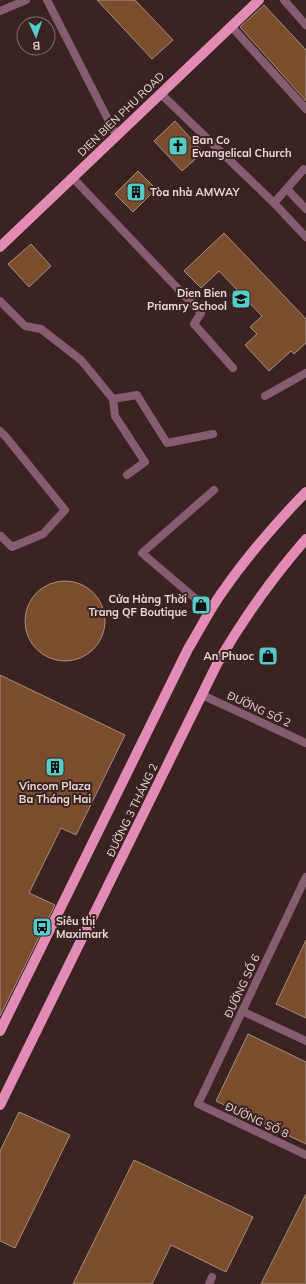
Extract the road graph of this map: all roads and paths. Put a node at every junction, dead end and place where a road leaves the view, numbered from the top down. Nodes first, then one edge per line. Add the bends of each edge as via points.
1 (26, 0) edge
2 (47, 0) edge
3 (259, 0) edge
4 (284, 0) edge
5 (0, 11) edge
6 (306, 25) edge
7 (231, 26) junction
8 (160, 93) junction
9 (306, 109) edge
10 (116, 135) junction
11 (306, 170) edge
12 (72, 177) junction
13 (286, 189) junction
14 (274, 203) junction
15 (306, 209) edge
16 (306, 237) edge
17 (0, 247) edge
18 (0, 301) edge
19 (234, 368) dead end
20 (306, 373) edge
21 (265, 396) dead end
22 (113, 399) junction
23 (0, 432) edge
24 (213, 434) dead end
25 (127, 475) dead end
26 (214, 490) dead end
27 (306, 492) edge
28 (0, 537) edge
29 (306, 539) edge
30 (210, 611) junction
31 (202, 695) junction
32 (306, 744) edge
33 (306, 877) edge
34 (242, 1011) junction
35 (0, 1031) edge
36 (306, 1041) edge
37 (198, 1104) joint
38 (0, 1105) edge
39 (306, 1155) edge

1 - 5 street
2 - 10 street
3 - 7 main road, DIEN BIEN PHU ROAD
4 - 6 street
7 - 8 main road, DIEN BIEN PHU ROAD
7 - 9 street
8 - 10 main road, DIEN BIEN PHU ROAD
8 - 14 street
10 - 12 main road, DIEN BIEN PHU ROAD
11 - 13 street via 304,169
12 - 17 main road, DIEN BIEN PHU ROAD
12 - 19 street via 201,314 194,324
13 - 14 street
13 - 15 street
14 - 16 street
18 - 22 street via 25,326 41,329 81,360
20 - 21 street
22 - 24 street via 137,395 167,443
22 - 25 street via 115,416 145,462
23 - 28 street via 65,510 43,534 12,547
26 - 30 street via 142,553
27 - 30 main road, ĐƯỜNG 3 THÁNG 2 via 264,537
29 - 31 main road, ĐƯỜNG 3 THÁNG 2 via 250,609 223,653
30 - 35 main road, ĐƯỜNG 3 THÁNG 2 via 188,649
31 - 32 street, ĐƯỜNG SỐ 2
31 - 38 main road, ĐƯỜNG 3 THÁNG 2
33 - 34 street, ĐƯỜNG SỐ 6
34 - 36 street
34 - 37 street, ĐƯỜNG SỐ 6
37 - 39 street, ĐƯỜNG SỐ 8

